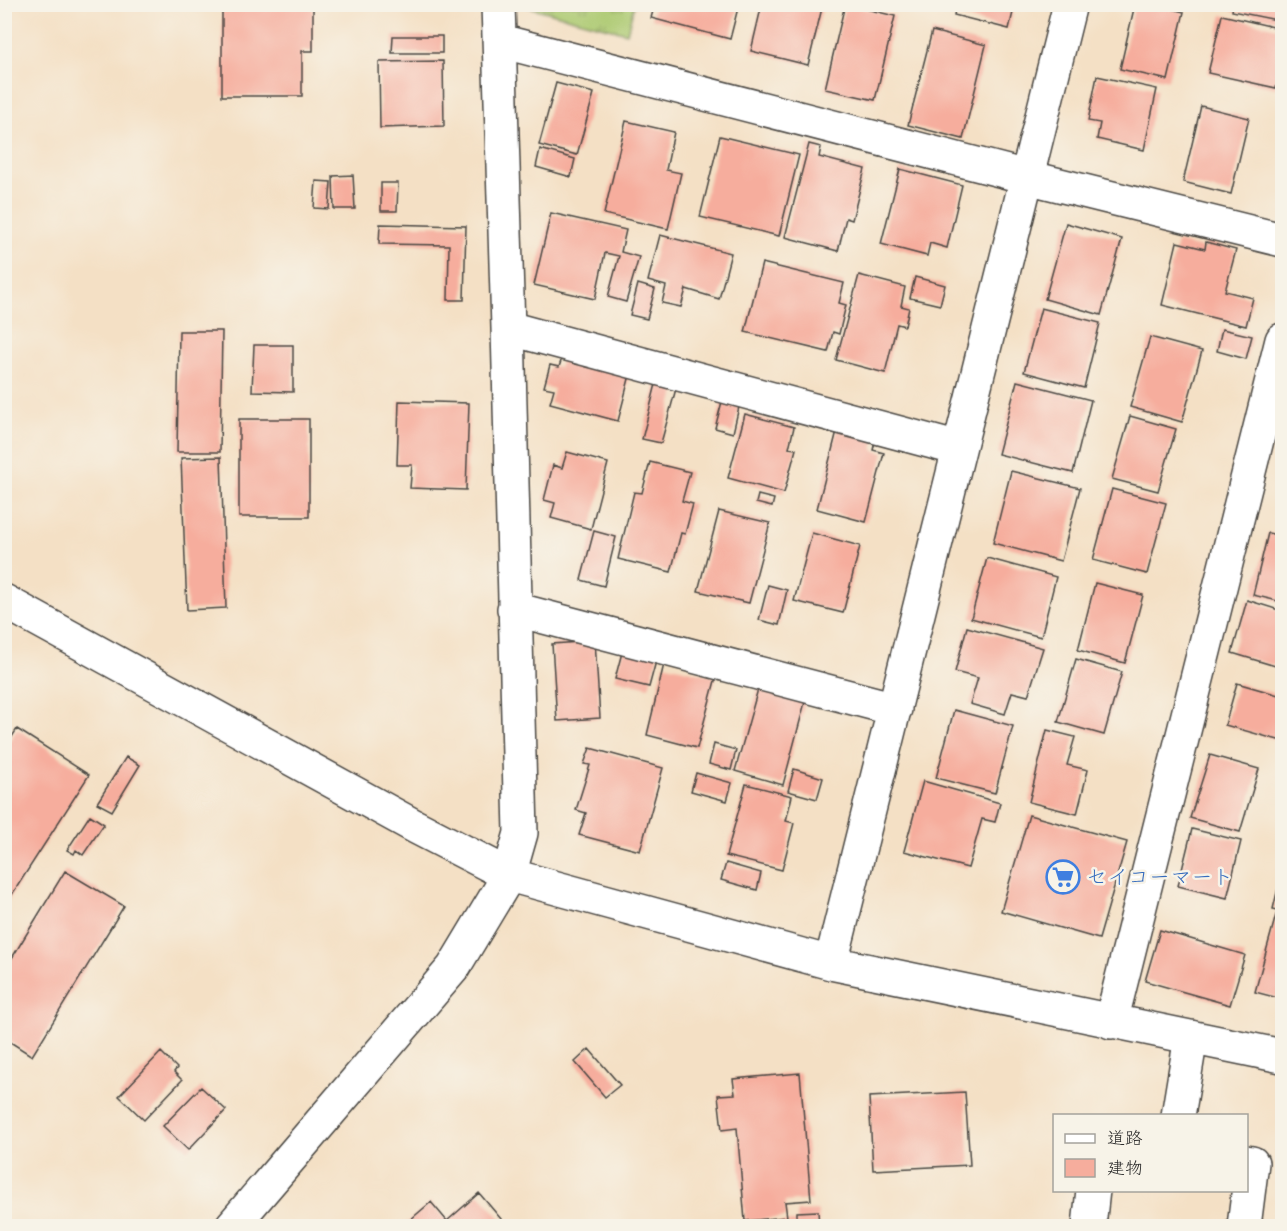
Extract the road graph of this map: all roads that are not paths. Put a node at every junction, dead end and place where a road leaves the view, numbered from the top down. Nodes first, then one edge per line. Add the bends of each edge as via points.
1 (498, 4) edge
2 (1070, 4) edge
3 (500, 41) junction
4 (1027, 177) junction
5 (1282, 240) edge
6 (508, 328) junction
7 (1282, 340) edge
8 (959, 449) junction
9 (4, 601) edge
10 (514, 609) junction
11 (895, 709) junction
12 (510, 875) junction
13 (831, 963) junction
14 (1110, 1022) junction
15 (1191, 1038) junction
16 (1282, 1056) edge
17 (1178, 1114) edge
18 (1248, 1162) edge
19 (1094, 1192) edge
20 (232, 1227) edge
21 (1089, 1227) edge
22 (1244, 1227) edge

1 - 3 street
2 - 4 street
3 - 4 street
3 - 6 street
4 - 5 street
4 - 8 street
6 - 8 street
6 - 10 street
7 - 14 street
8 - 11 street
9 - 12 street
10 - 11 street
10 - 12 street via 521,833
11 - 13 street
12 - 13 street
12 - 20 street via 453,968
13 - 14 street
14 - 15 street
15 - 16 street
15 - 17 street
18 - 22 street via 1252,1163
19 - 21 street

